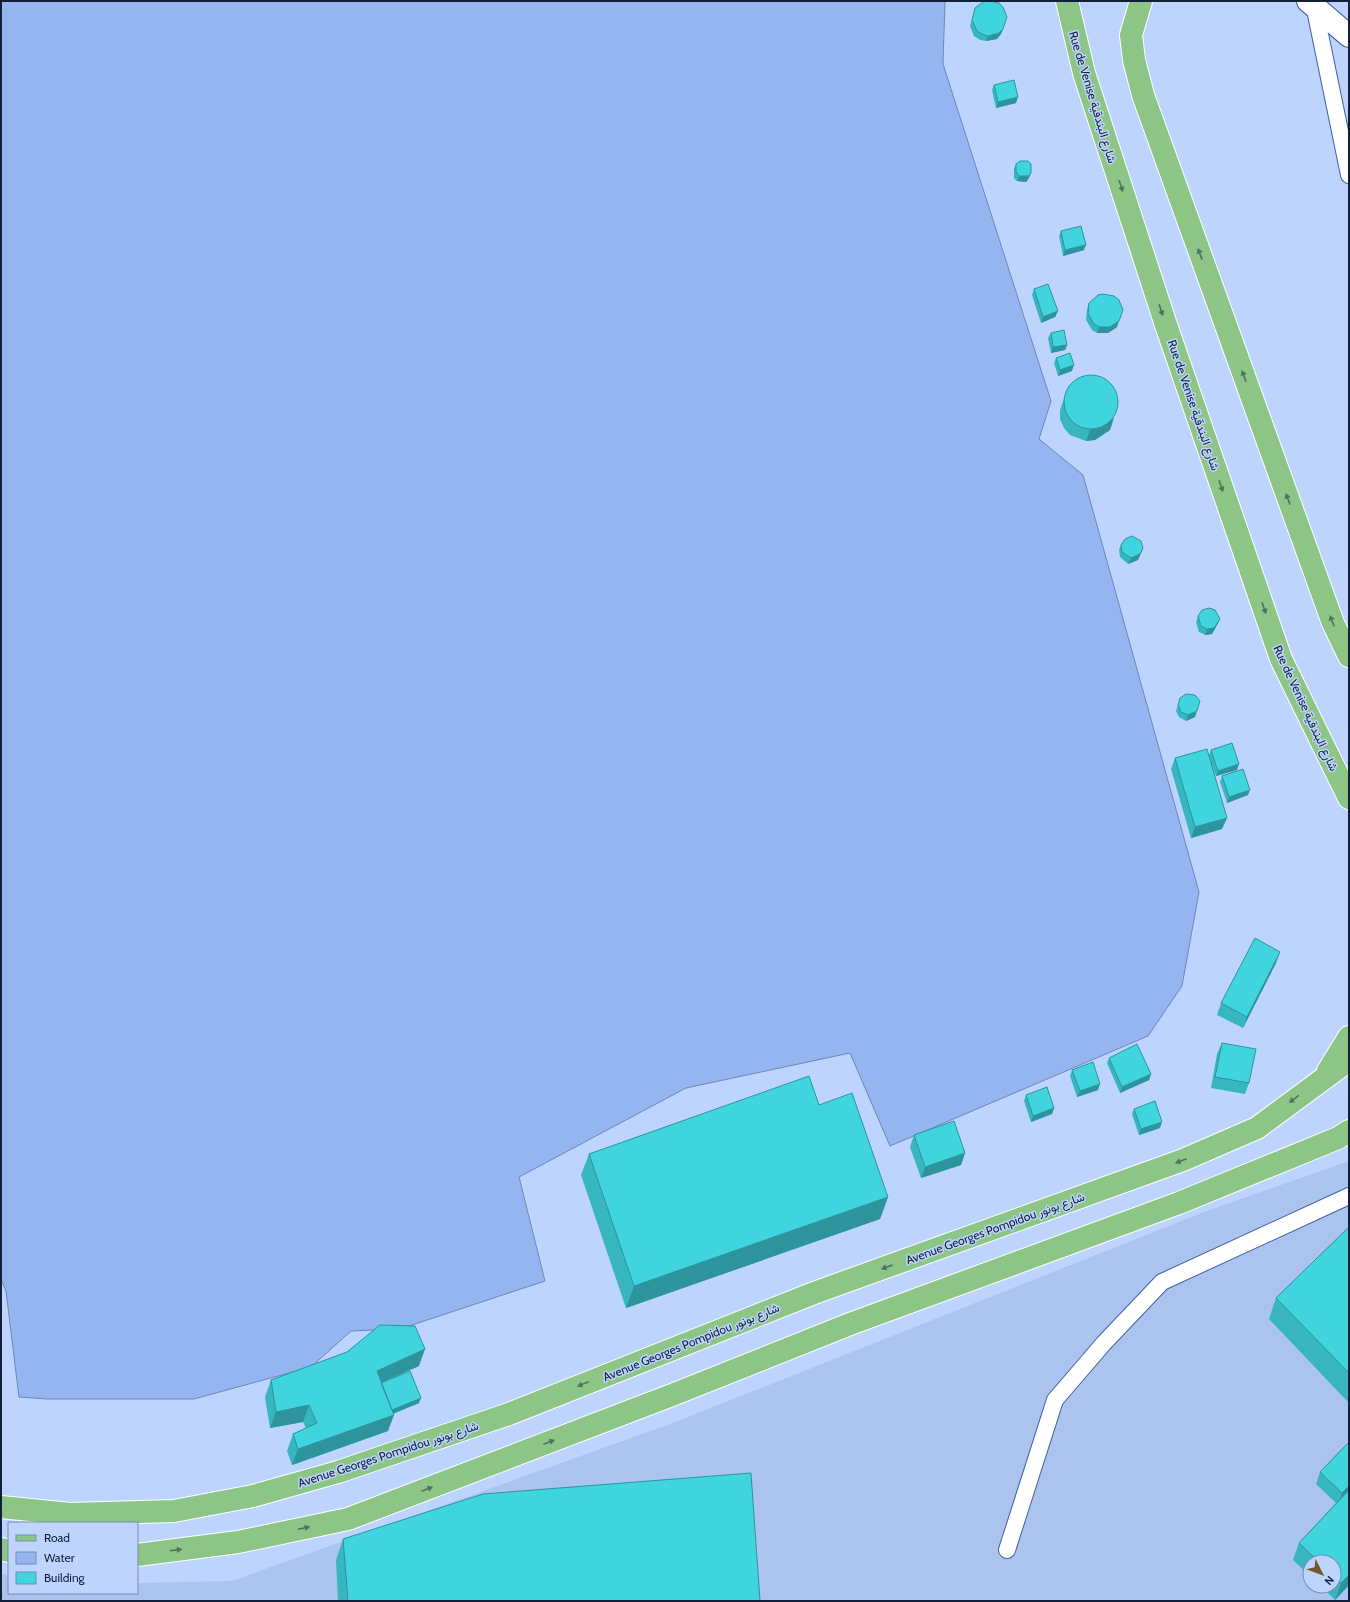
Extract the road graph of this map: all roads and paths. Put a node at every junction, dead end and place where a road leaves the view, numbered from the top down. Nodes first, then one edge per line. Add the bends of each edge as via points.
1 (1067, 1) edge
2 (1141, 1) edge
3 (1311, 3) edge
4 (1349, 36) edge
5 (1349, 175) edge
6 (1349, 656) edge
7 (1349, 798) edge
8 (1349, 1037) edge
9 (1349, 1060) edge
10 (1326, 1076) junction
11 (1345, 1135) edge
12 (1349, 1196) edge
13 (1, 1507) edge
14 (1007, 1550) dead end
15 (138, 1555) edge

1 -> 7 main road, Rue de Venise شارع البندقية via 1089,88 1165,322 1281,658
6 -> 2 main road via 1333,623 1143,95 1131,35
3 - 4 street
3 - 5 lane
8 - 10 main road
9 - 10 main road, Avenue Georges Pompidou شارع بونور
10 -> 13 main road, Avenue Georges Pompidou شارع بونور via 1257,1128 1183,1160 814,1293 509,1414 338,1472 253,1496 174,1511 70,1514
15 -> 11 main road via 238,1542 348,1519 850,1324 1179,1203
12 - 14 lane via 1162,1282 1055,1400

